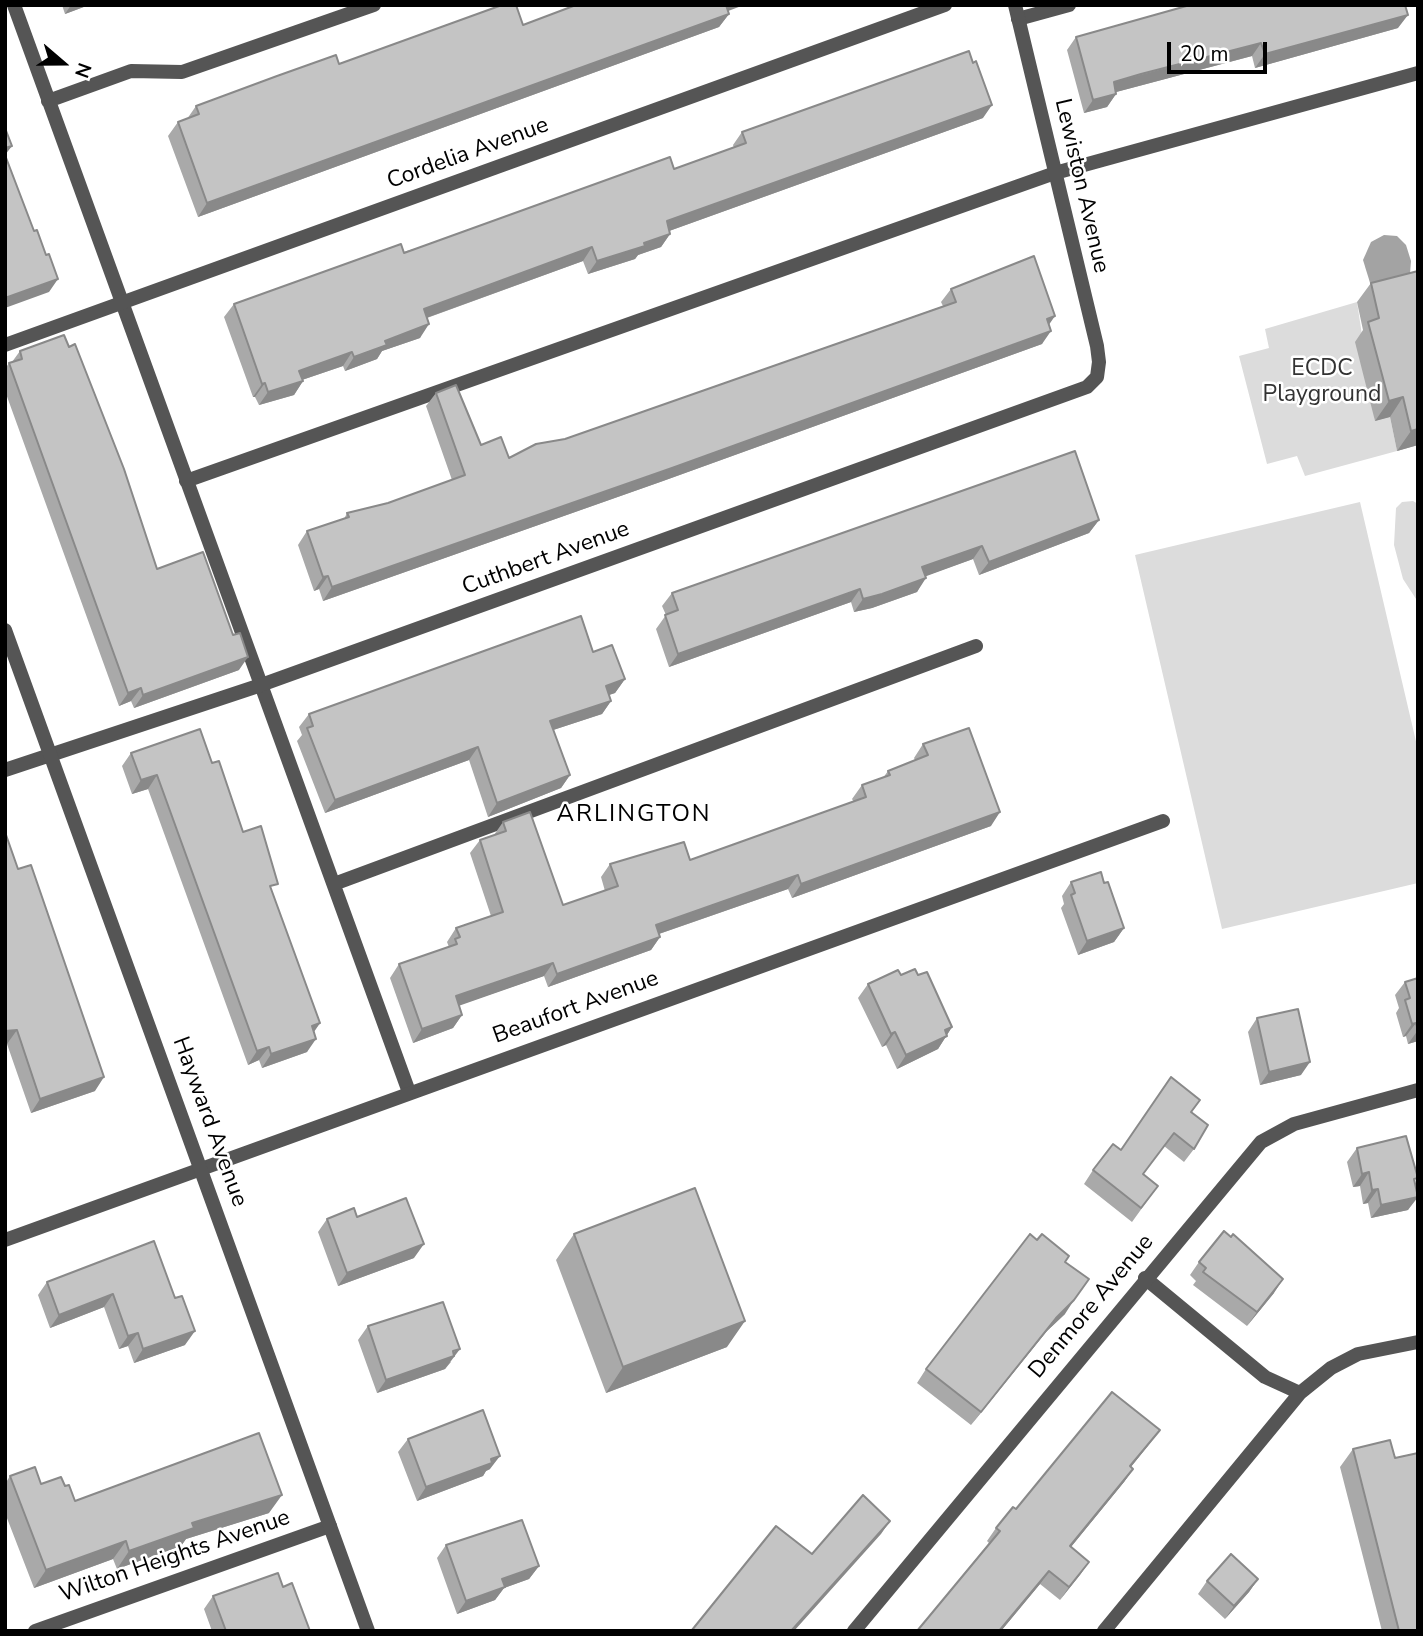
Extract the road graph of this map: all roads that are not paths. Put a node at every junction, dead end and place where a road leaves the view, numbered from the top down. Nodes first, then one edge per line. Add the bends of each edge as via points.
1 (13, 5) edge
2 (374, 5) edge
3 (945, 5) edge
4 (1069, 5) edge
5 (1017, 12) edge
6 (1418, 73) edge
7 (48, 101) junction
8 (1055, 173) junction
9 (122, 304) junction
10 (5, 345) edge
11 (1097, 377) joint
12 (186, 481) junction
13 (5, 629) edge
14 (976, 646) dead end
15 (261, 685) junction
16 (49, 756) junction
17 (5, 771) edge
18 (1163, 821) dead end
19 (334, 884) junction
20 (1418, 1090) edge
21 (409, 1093) junction
22 (202, 1169) junction
23 (5, 1240) edge
24 (1145, 1278) junction
25 (1418, 1342) edge
26 (1300, 1392) junction
27 (330, 1526) junction
28 (35, 1631) edge
29 (368, 1631) edge
30 (854, 1631) edge
31 (1104, 1631) edge

1 - 7 street
2 - 7 street via 182,72 131,71
3 - 9 street, Cordelia Avenue
4 - 5 street
5 - 8 street, Lewiston Avenue
6 - 8 street
7 - 9 street
8 - 11 street, Lewiston Avenue via 1097,346
8 - 12 street
9 - 10 street, Cordelia Avenue
9 - 12 street
11 - 15 street, Cuthbert Avenue via 1078,392
12 - 15 street
13 - 16 street, Hayward Avenue
14 - 19 street
15 - 16 street, Cuthbert Avenue
15 - 19 street
16 - 17 street, Cuthbert Avenue
16 - 22 street, Hayward Avenue
18 - 21 street, Beaufort Avenue
19 - 21 street
20 - 24 street, Denmore Avenue via 1278,1130 1244,1160
21 - 22 street, Beaufort Avenue
22 - 23 street, Beaufort Avenue
22 - 27 street, Hayward Avenue
24 - 26 street via 1265,1377
24 - 30 street, Denmore Avenue
25 - 26 street via 1358,1354
26 - 31 street
27 - 28 street, Wilton Heights Avenue
27 - 29 street, Hayward Avenue

